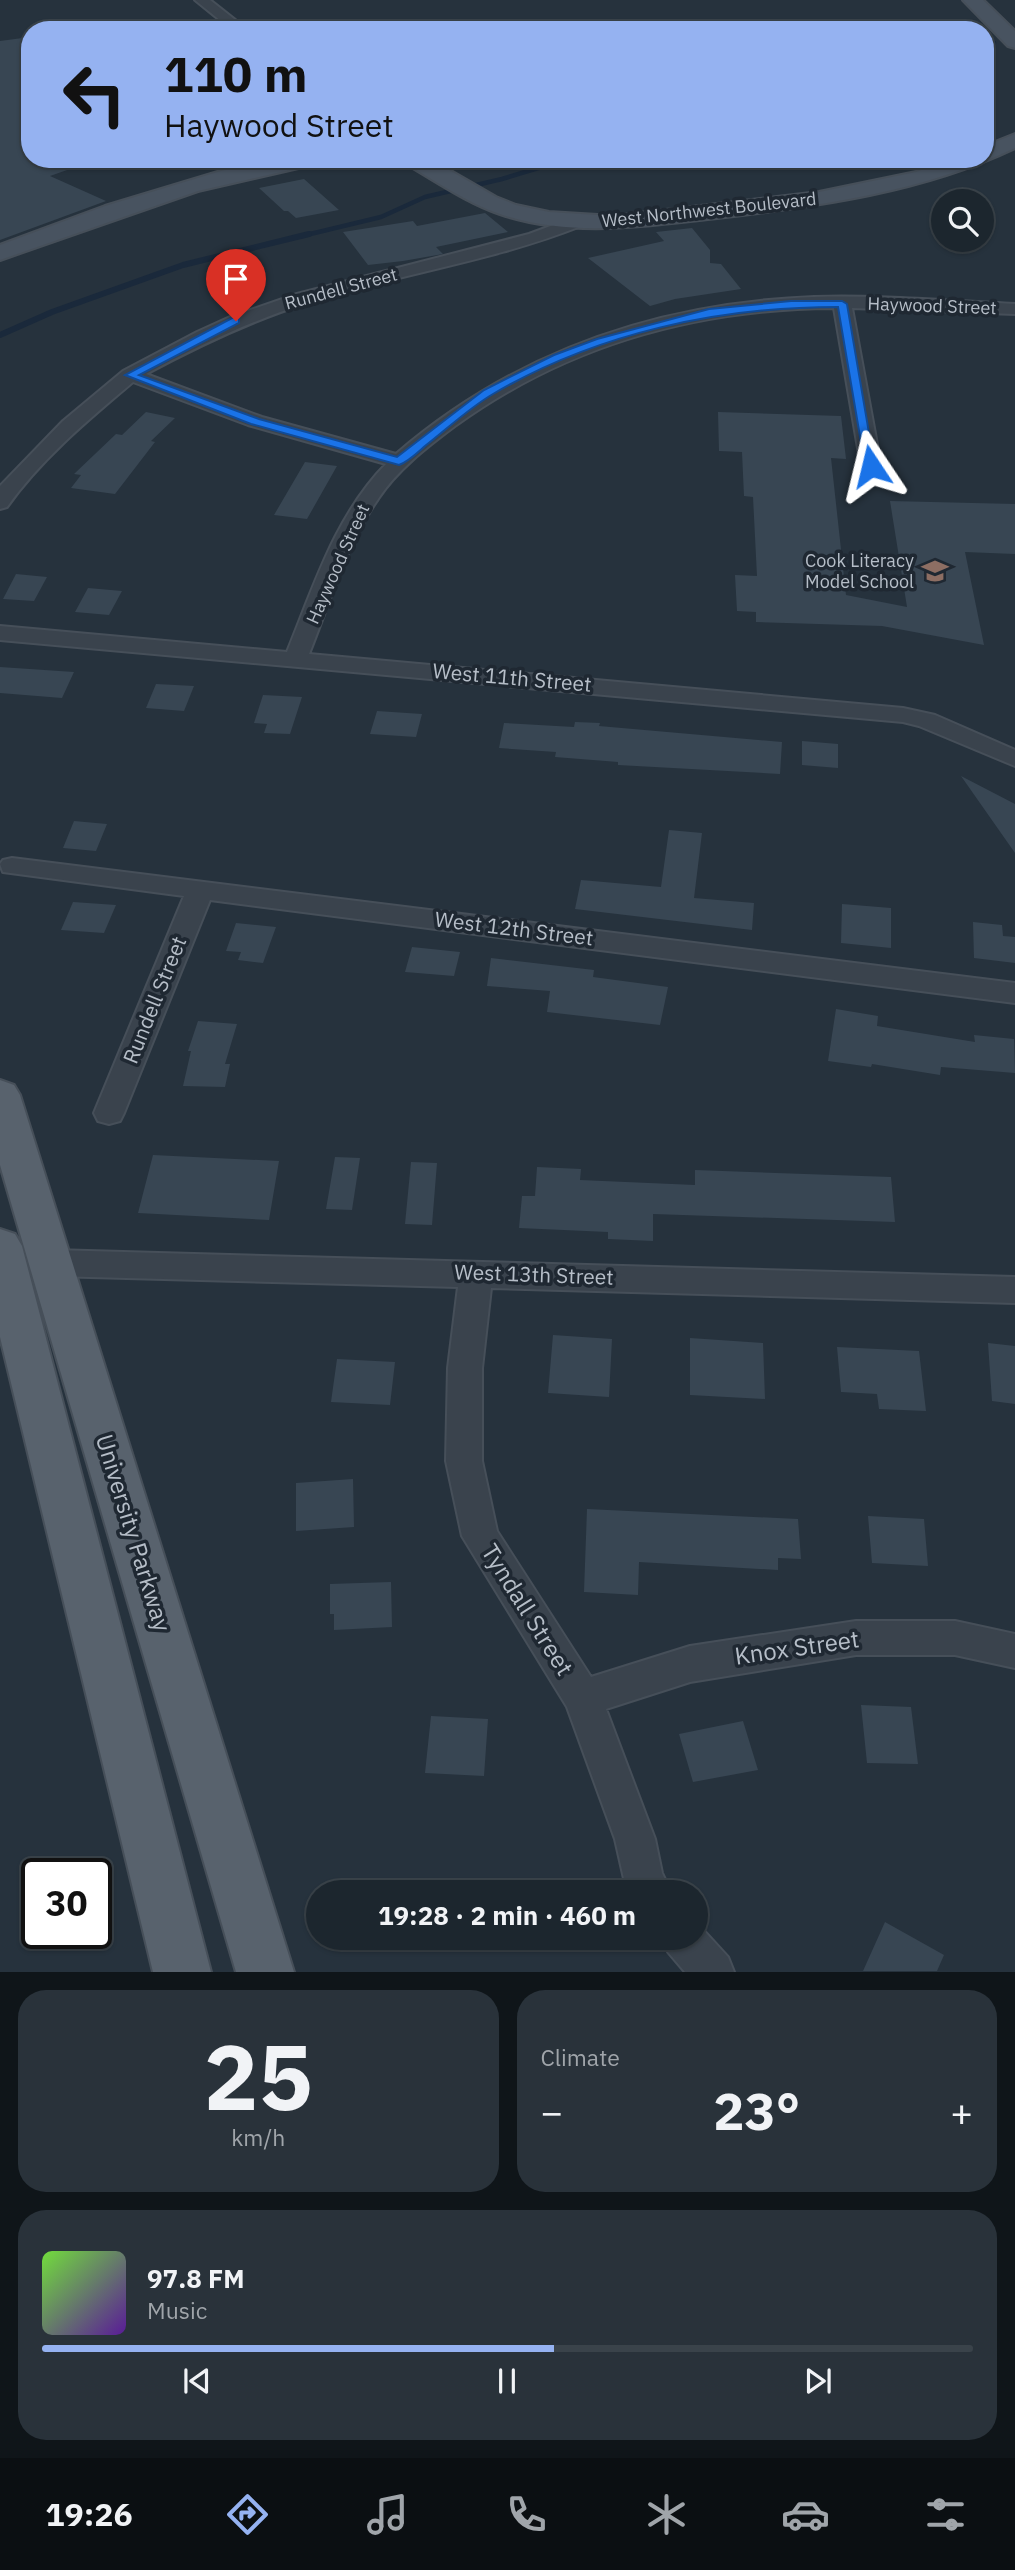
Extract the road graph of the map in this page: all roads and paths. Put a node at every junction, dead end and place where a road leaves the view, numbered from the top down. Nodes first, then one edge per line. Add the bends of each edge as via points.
1 (202, 0) edge
2 (972, 0) edge
3 (229, 21) edge
4 (994, 21) edge
5 (994, 21) edge
6 (1015, 42) edge
7 (1015, 140) edge
8 (994, 150) edge
9 (272, 168) edge
10 (430, 168) edge
11 (947, 168) edge
12 (575, 222) junction
13 (0, 253) edge
14 (842, 304) junction
15 (1015, 309) edge
16 (130, 375) junction
17 (399, 461) junction
18 (871, 466) dead end
19 (0, 503) edge
20 (0, 633) edge
21 (296, 659) junction
22 (1015, 759) edge
23 (12, 866) dead end
24 (201, 888) junction
25 (1015, 993) edge
26 (0, 1095) edge
27 (109, 1112) dead end
28 (14, 1257) edge
29 (476, 1273) junction
30 (1015, 1290) edge
31 (1015, 1651) edge
32 (583, 1698) junction
33 (643, 1880) edge
34 (694, 1950) edge
35 (182, 1972) edge
36 (265, 1972) edge
37 (713, 1972) edge

1 - 3 street
2 - 4 main road
5 - 6 main road
7 - 8 main road
9 - 13 main road via 164,195
10 - 12 main road, West Northwest Boulevard via 509,210
11 - 12 main road, West Northwest Boulevard via 819,199 648,220
12 - 16 street, Rundell Street via 535,238 265,310
14 - 15 street, Haywood Street
14 - 17 street, Haywood Street via 709,312 601,341 488,393
14 - 18 street
16 - 17 street via 255,421
16 - 19 street, Rundell Street via 70,425
17 - 21 street, Haywood Street via 367,498 350,528
20 - 21 street, West 11th Street
21 - 22 street, West 11th Street via 903,715 926,720
23 - 24 street, West 12th Street
24 - 25 street, West 12th Street
24 - 27 street, Rundell Street
26 - 28 main road, University Parkway
28 - 29 street, West 13th Street
28 - 35 main road, University Parkway
28 - 36 main road, University Parkway
29 - 30 street, West 13th Street
29 - 32 street, Tyndall Street via 465,1368 464,1461 480,1536
31 - 32 street, Knox Street via 955,1638 856,1638 690,1664
32 - 33 street, Tyndall Street via 635,1839
34 - 37 street

